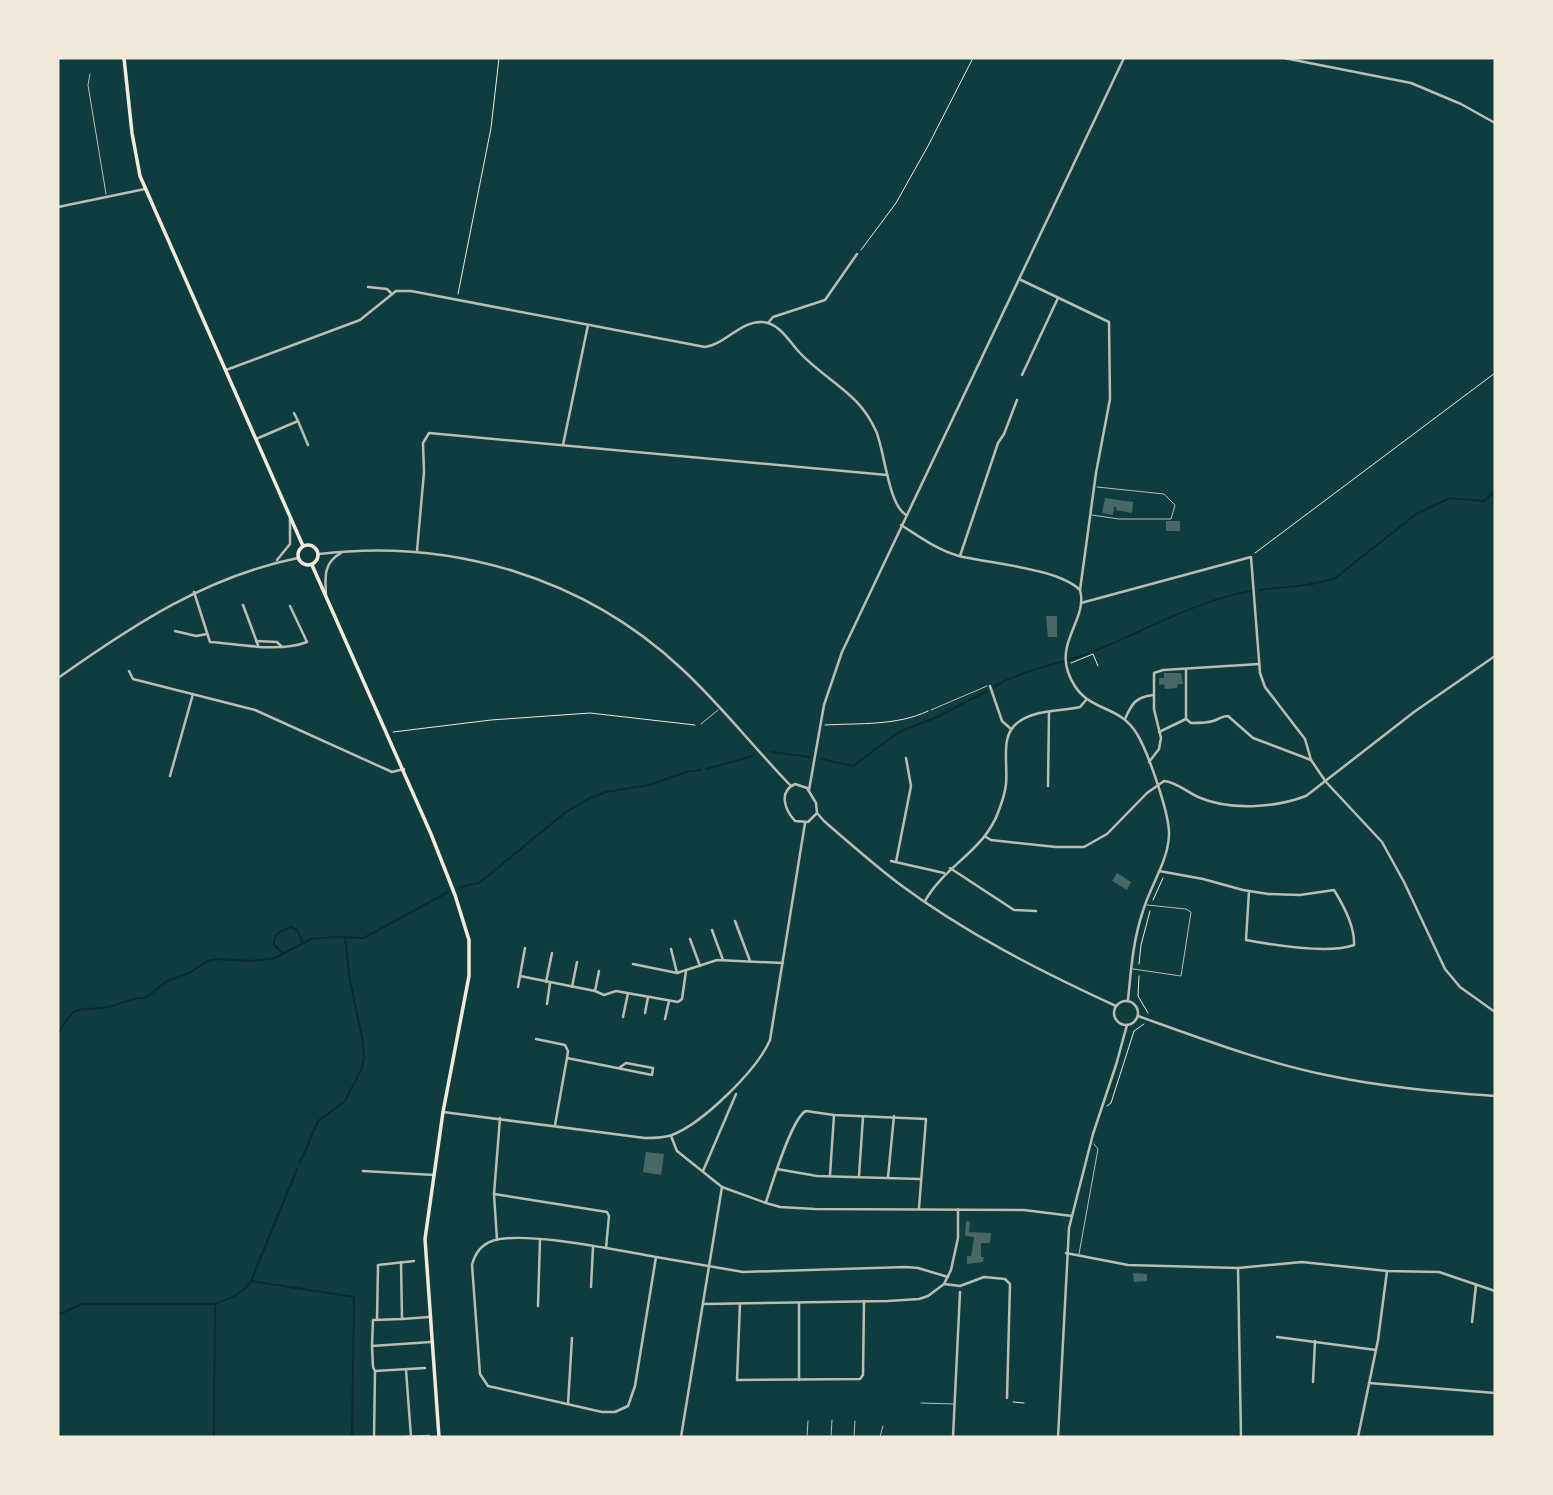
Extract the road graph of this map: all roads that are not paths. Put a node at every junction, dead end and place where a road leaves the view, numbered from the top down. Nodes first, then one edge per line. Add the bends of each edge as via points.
1 (124, 58) edge
2 (1124, 58) edge
3 (1284, 58) edge
4 (90, 74) dead end
5 (1495, 123) edge
6 (145, 189) junction
7 (106, 197) junction
8 (58, 207) edge
9 (857, 254) road end
10 (1019, 279) junction
11 (368, 287) dead end
12 (391, 293) junction
13 (1058, 298) junction
14 (768, 323) junction
15 (588, 324) junction
16 (226, 370) junction
17 (1022, 375) dead end
18 (1017, 400) dead end
19 (294, 413) dead end
20 (298, 421) junction
21 (256, 439) junction
22 (308, 445) dead end
23 (564, 445) junction
24 (889, 475) junction
25 (1094, 486) junction
26 (1090, 514) junction
27 (906, 515) junction
28 (290, 517) junction
29 (901, 525) junction
30 (303, 546) junction
31 (417, 551) junction
32 (344, 552) junction
33 (318, 554) junction
34 (960, 556) junction
35 (298, 558) junction
36 (275, 562) junction
37 (312, 565) junction
38 (1080, 590) junction
39 (194, 592) junction
40 (326, 597) junction
41 (1081, 603) junction
42 (243, 605) dead end
43 (290, 606) dead end
44 (175, 631) dead end
45 (207, 634) junction
46 (256, 640) junction
47 (258, 645) junction
48 (282, 647) junction
49 (1495, 656) edge
50 (1260, 663) junction
51 (1186, 669) junction
52 (129, 671) dead end
53 (58, 678) edge
54 (990, 686) joint
55 (193, 694) junction
56 (1153, 695) junction
57 (1086, 700) junction
58 (720, 709) junction
59 (931, 710) road end
60 (1049, 712) junction
61 (1125, 719) junction
62 (1186, 719) junction
63 (701, 724) road end
64 (1011, 729) junction
65 (1159, 732) junction
66 (906, 758) dead end
67 (1311, 760) junction
68 (1149, 762) junction
69 (404, 769) junction
70 (170, 776) dead end
71 (1326, 782) junction
72 (1157, 785) junction
73 (791, 786) junction
74 (1048, 786) dead end
75 (809, 790) junction
76 (817, 813) junction
77 (805, 823) junction
78 (986, 837) junction
79 (950, 868) junction
80 (1159, 871) junction
81 (944, 873) junction
82 (1249, 891) junction
83 (925, 901) junction
84 (1144, 905) junction
85 (1036, 911) dead end
86 (735, 921) dead end
87 (712, 930) dead end
88 (690, 939) dead end
89 (525, 948) dead end
90 (671, 950) dead end
91 (552, 953) dead end
92 (723, 960) junction
93 (750, 961) junction
94 (576, 962) dead end
95 (783, 963) junction
96 (633, 964) dead end
97 (700, 966) junction
98 (1131, 969) junction
99 (599, 971) dead end
100 (686, 971) junction
101 (677, 973) junction
102 (520, 976) junction
103 (548, 982) junction
104 (518, 987) dead end
105 (572, 987) junction
106 (595, 991) junction
107 (628, 993) junction
108 (648, 997) junction
109 (1128, 1000) junction
110 (669, 1001) junction
111 (547, 1004) dead end
112 (1116, 1006) junction
113 (1495, 1012) edge
114 (645, 1013) dead end
115 (1139, 1016) junction
116 (623, 1017) dead end
117 (665, 1020) dead end
118 (1127, 1025) junction
119 (536, 1039) dead end
120 (567, 1058) junction
121 (619, 1068) junction
122 (736, 1094) dead end
123 (1495, 1096) edge
124 (443, 1112) junction
125 (834, 1115) junction
126 (863, 1116) junction
127 (894, 1116) junction
128 (500, 1118) junction
129 (555, 1125) junction
130 (671, 1135) junction
131 (1094, 1144) dead end
132 (777, 1168) junction
133 (363, 1171) dead end
134 (702, 1172) junction
135 (433, 1175) junction
136 (830, 1176) junction
137 (859, 1176) junction
138 (888, 1177) junction
139 (920, 1179) junction
140 (723, 1186) junction
141 (494, 1194) junction
142 (766, 1203) junction
143 (919, 1208) junction
144 (958, 1209) junction
145 (1072, 1216) junction
146 (497, 1240) junction
147 (540, 1240) junction
148 (593, 1247) junction
149 (606, 1248) junction
150 (1066, 1253) junction
151 (1079, 1254) junction
152 (656, 1257) junction
153 (414, 1261) dead end
154 (401, 1262) junction
155 (709, 1265) junction
156 (1238, 1268) junction
157 (1387, 1271) junction
158 (948, 1278) junction
159 (944, 1284) junction
160 (1476, 1285) junction
161 (591, 1287) dead end
162 (1495, 1291) edge
163 (960, 1292) dead end
164 (864, 1301) junction
165 (799, 1303) junction
166 (704, 1304) junction
167 (740, 1304) junction
168 (538, 1306) dead end
169 (429, 1317) junction
170 (402, 1319) junction
171 (377, 1320) junction
172 (1472, 1322) dead end
173 (1277, 1337) dead end
174 (572, 1338) dead end
175 (1315, 1341) junction
176 (431, 1342) junction
177 (372, 1346) junction
178 (1376, 1350) junction
179 (425, 1368) dead end
180 (406, 1370) junction
181 (375, 1371) junction
182 (799, 1380) junction
183 (1313, 1382) dead end
184 (1369, 1383) junction
185 (1495, 1393) edge
186 (1007, 1398) road end
187 (921, 1403) dead end
188 (568, 1404) junction
189 (955, 1404) junction
190 (832, 1420) dead end
191 (808, 1421) dead end
192 (855, 1421) dead end
193 (883, 1426) dead end
194 (429, 1436) edge
195 (374, 1437) edge
196 (404, 1437) edge
197 (411, 1437) edge
198 (439, 1437) edge
199 (681, 1437) edge
200 (807, 1437) edge
201 (831, 1437) edge
202 (854, 1437) edge
203 (880, 1437) edge
204 (953, 1437) edge
205 (1058, 1437) edge
206 (1241, 1437) edge
207 (1358, 1437) edge

1 - 6 main road via 136,160
2 - 10 street
3 - 5 street via 1411,83
4 - 7 lane
6 - 7 street
6 - 16 main road
7 - 8 street
9 - 14 street via 825,300 773,317
10 - 13 street
10 - 27 street
11 - 12 street
12 - 15 street via 411,291
12 - 16 street via 360,320
13 - 17 street
13 - 25 street via 1109,322 1110,399
14 - 15 street via 751,324 705,347
14 - 24 street via 860,403 876,429
15 - 23 street
16 - 21 main road
18 - 34 street
19 - 20 street
20 - 21 street
20 - 22 street
21 - 28 main road
23 - 24 street
23 - 31 street via 426,435
24 - 27 street via 897,506
25 - 26 street
25 - 26 lane via 1164,495 1175,505 1174,514 1171,519
26 - 38 street
27 - 29 street
28 - 30 main road
28 - 36 street via 290,544
29 - 34 street via 932,546
29 - 75 street via 833,676
30 - 33 main road via 313,546
30 - 35 main road
31 - 32 street
31 - 58 street via 507,568 580,597 653,644
32 - 33 street
32 - 40 street via 327,566
33 - 37 main road
34 - 38 street via 1054,576
35 - 36 street
35 - 37 main road
36 - 39 street
37 - 40 main road
38 - 41 street
39 - 45 street
39 - 53 street via 162,608
40 - 69 main road
41 - 50 street via 1251,556
41 - 57 street via 1066,647 1066,663 1073,684
42 - 46 street
43 - 48 street via 307,642
44 - 45 street
45 - 47 street via 210,642
46 - 47 street
46 - 48 street via 277,642
47 - 48 street
49 - 71 street via 1414,712
50 - 51 street
50 - 67 street via 1265,687 1305,739
51 - 56 street via 1154,673
51 - 62 street
52 - 55 street via 133,679
54 - 59 lane
54 - 64 street via 1002,721
55 - 69 street via 255,710 392,772
55 - 70 street
56 - 61 street via 1133,701
56 - 65 street
57 - 60 street via 1080,708
57 - 61 street
58 - 63 lane
58 - 73 street
60 - 64 street via 1021,720
60 - 74 street
61 - 68 street via 1138,735
62 - 65 street
62 - 67 street via 1191,723 1228,716 1253,738
64 - 78 street via 1006,785
65 - 68 street via 1161,743
66 - 81 street via 911,786 894,862
67 - 71 street
68 - 72 street
69 - 124 main road via 469,940 469,976
71 - 72 street via 1292,801 1233,806 1200,798 1172,782
71 - 113 street via 1382,842 1445,969 1460,987
72 - 78 street via 1107,834 1084,847
72 - 80 street via 1169,827
73 - 75 street
73 - 77 street via 785,803 792,818
75 - 76 street
76 - 77 street
76 - 83 street via 873,864
77 - 95 street
78 - 79 street
79 - 81 street
79 - 85 street via 1014,910
80 - 82 street
80 - 84 street
81 - 83 street
82 - 82 street via 1300,895 1334,890 1353,931 1354,945 1290,946 1246,940
83 - 112 street via 1008,954
84 - 98 street
84 - 98 lane via 1191,912 1181,976
86 - 93 street
87 - 92 street
88 - 97 street
89 - 102 street
90 - 101 street
91 - 103 street
92 - 93 street
92 - 97 street
93 - 95 street
94 - 105 street
95 - 130 street via 773,1026 763,1054 706,1113
96 - 101 street
97 - 100 street
98 - 109 street
99 - 106 street
100 - 101 street
100 - 110 street via 681,1001
102 - 103 street
102 - 104 street
103 - 105 street
103 - 111 street
105 - 106 street
106 - 107 street
107 - 108 street
107 - 116 street
108 - 110 street
108 - 114 street
109 - 112 street
109 - 115 street via 1136,1004
110 - 117 street
112 - 118 street via 1116,1019
115 - 118 street
115 - 123 street via 1229,1049 1326,1075 1426,1091
118 - 145 street
119 - 120 street via 565,1045
120 - 121 street
120 - 129 street
121 - 121 street via 652,1075 653,1068 626,1063
122 - 134 street
124 - 128 street
124 - 135 main road
125 - 126 street
125 - 132 street via 801,1113
125 - 136 street
126 - 127 street
126 - 137 street
127 - 138 street
127 - 139 street via 926,1119
128 - 129 street
128 - 141 street
129 - 130 street via 642,1138
130 - 134 street via 677,1150
131 - 151 lane via 1098,1149
132 - 136 street
132 - 142 street
133 - 135 street
134 - 140 street
135 - 169 main road via 425,1239
136 - 137 street
137 - 138 street
138 - 139 street
139 - 143 street
140 - 142 street
140 - 155 street
141 - 146 street
141 - 149 street via 607,1212
142 - 143 street via 815,1209
143 - 144 street
144 - 145 street via 1042,1210
144 - 158 street via 956,1251
145 - 150 street
146 - 147 street
146 - 188 street via 482,1246 472,1265 483,1381 488,1387
147 - 148 street
147 - 168 street
148 - 149 street
148 - 161 street
149 - 152 street
150 - 151 street
150 - 205 street
151 - 156 street via 1128,1265
152 - 155 street
152 - 188 street via 628,1406 615,1412
153 - 154 street
154 - 170 street
154 - 171 street via 378,1265
155 - 158 street via 743,1272 906,1267
155 - 166 street
156 - 157 street via 1302,1262
156 - 206 street
157 - 160 street via 1439,1272
157 - 178 street
158 - 159 street
159 - 164 street via 919,1299
159 - 186 street via 960,1286 984,1277 1008,1281
160 - 162 street
160 - 172 street
163 - 189 street
164 - 165 street
164 - 182 street via 862,1378
165 - 167 street
165 - 182 street
166 - 167 street
166 - 199 street
167 - 182 street via 737,1380
169 - 170 street
169 - 176 main road
170 - 171 street
171 - 177 street via 373,1321
173 - 175 street
174 - 188 street
175 - 178 street
175 - 183 street
176 - 177 street
176 - 198 main road
177 - 181 street
178 - 184 street
179 - 180 street
180 - 181 street
180 - 197 street
181 - 195 street
184 - 185 street
184 - 207 street
187 - 189 lane
189 - 204 street
190 - 201 lane
191 - 200 lane
192 - 202 lane
193 - 203 lane
194 - 197 street
196 - 197 street

